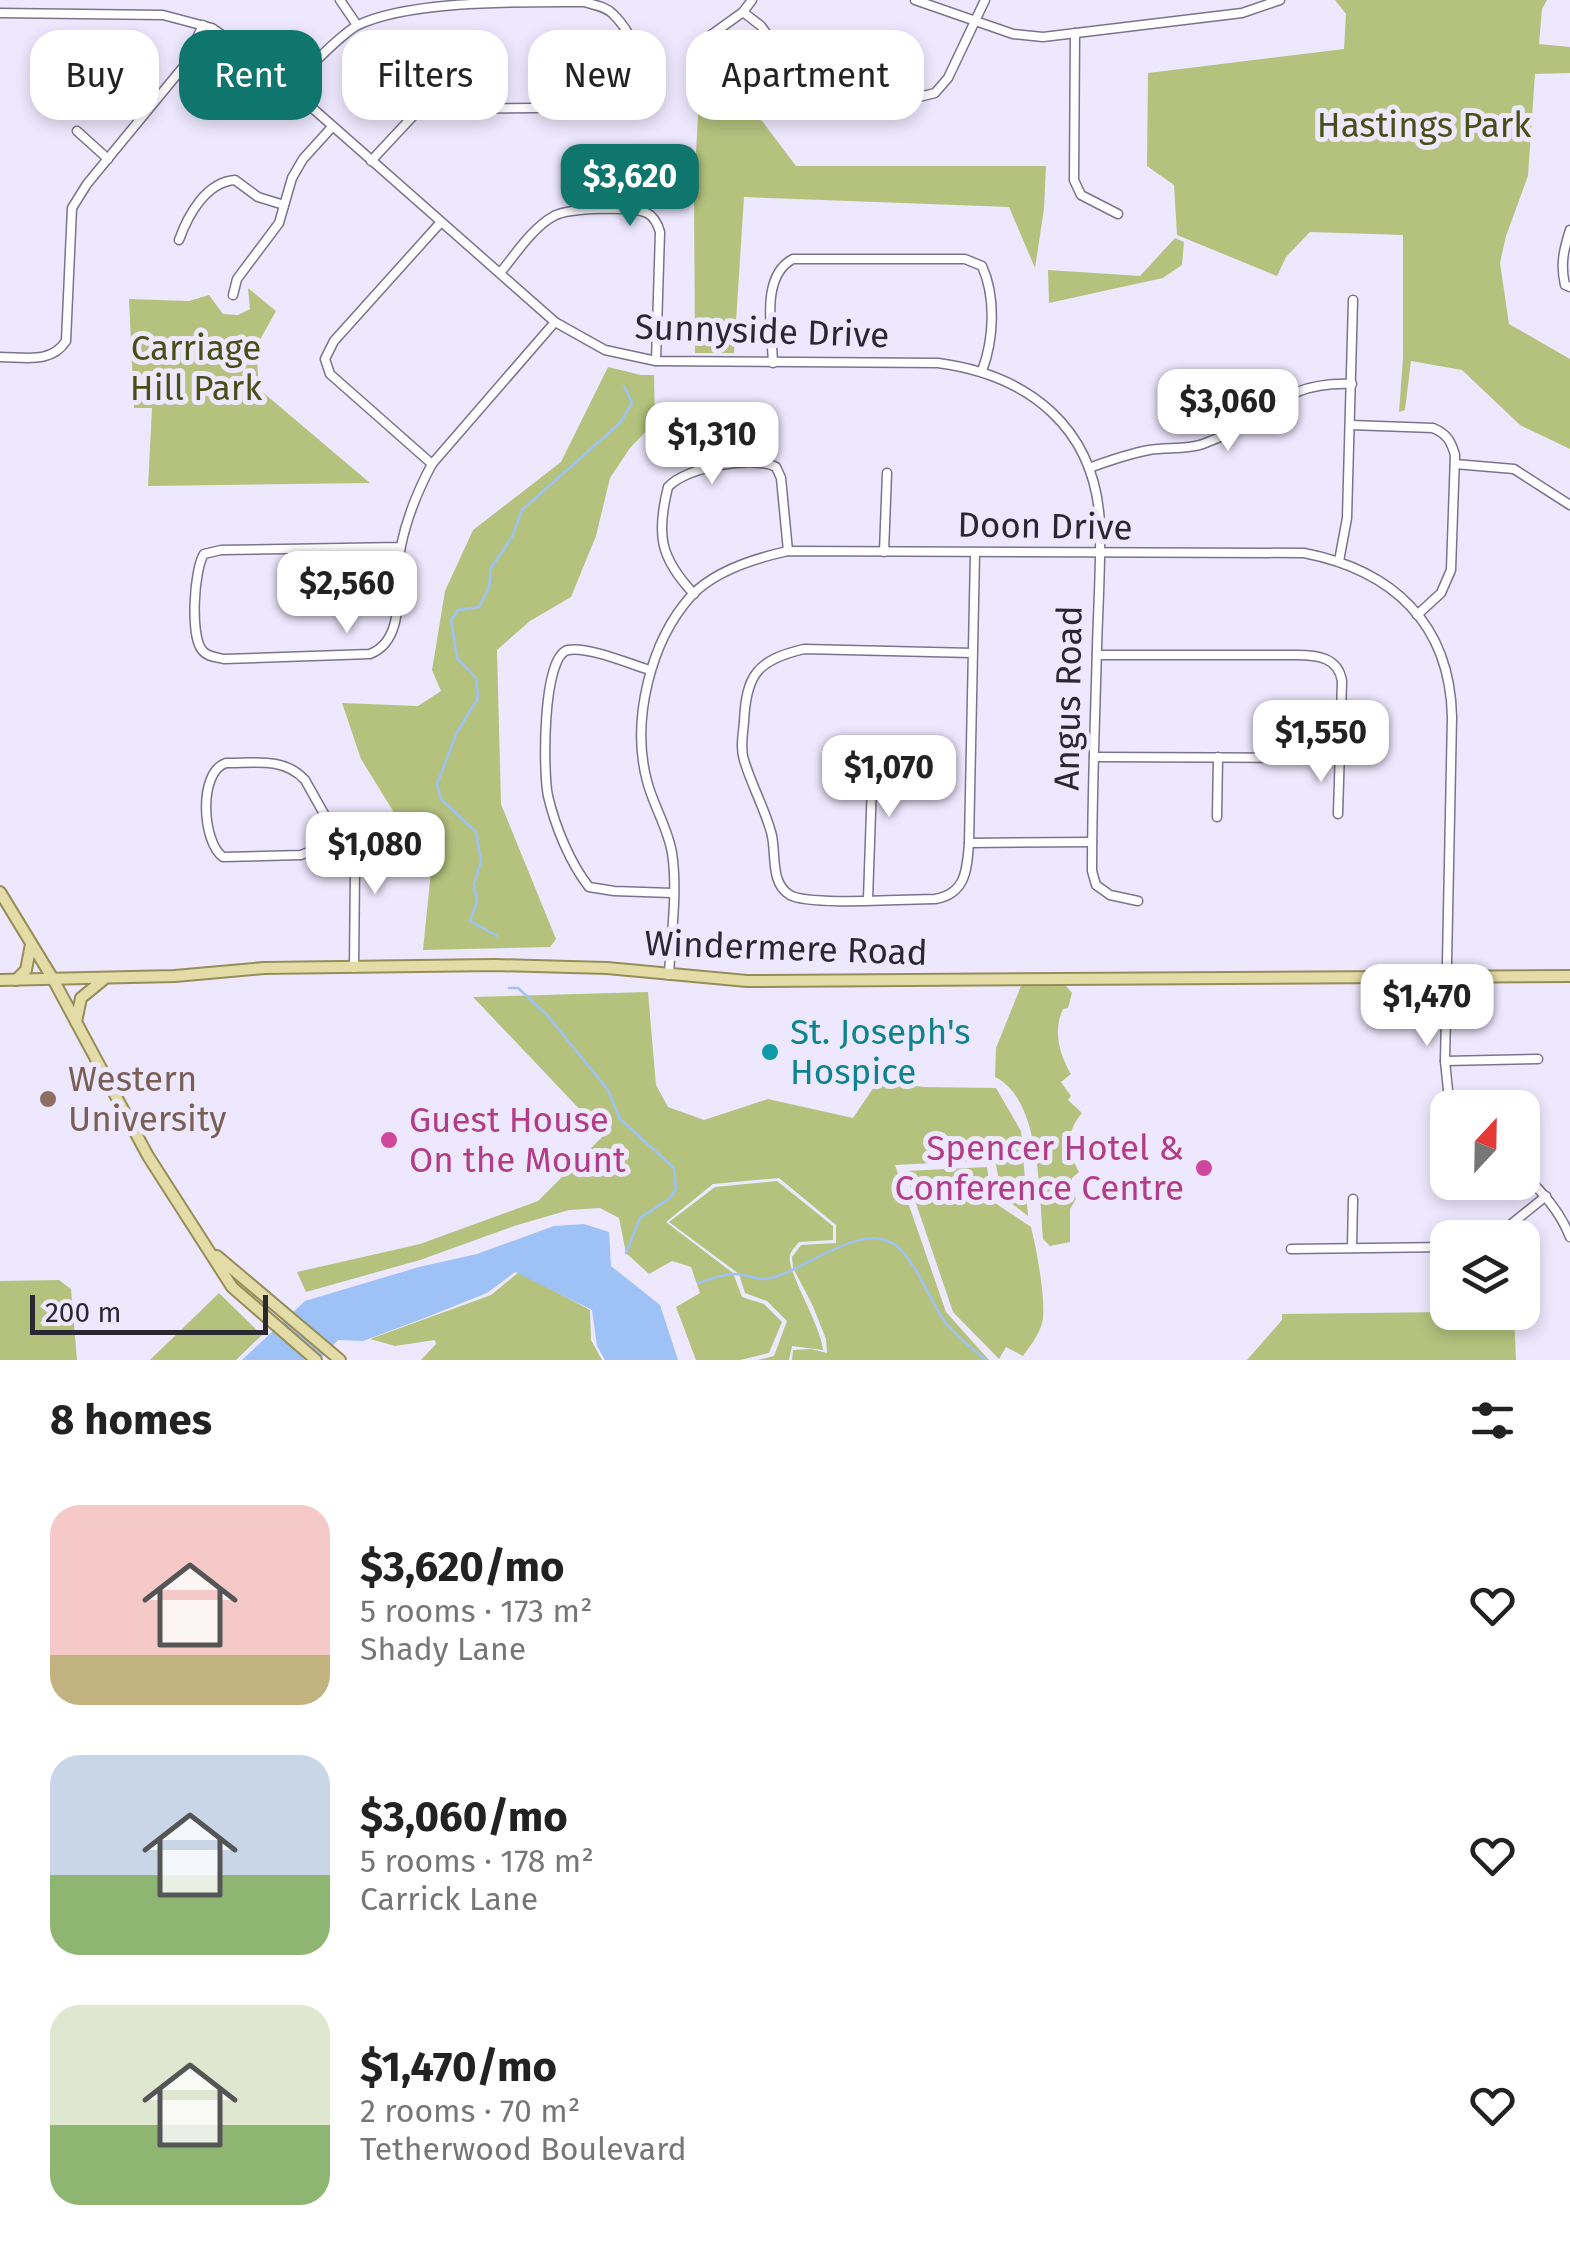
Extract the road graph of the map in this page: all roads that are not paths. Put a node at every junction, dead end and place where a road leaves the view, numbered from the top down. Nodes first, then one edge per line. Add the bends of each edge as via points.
1 (340, 0) edge
2 (752, 0) edge
3 (915, 0) edge
4 (985, 0) edge
5 (1280, 0) edge
6 (0, 12) edge
7 (743, 12) junction
8 (976, 22) junction
9 (202, 25) junction
10 (357, 25) junction
11 (212, 30) edge
12 (719, 30) edge
13 (1075, 33) junction
14 (322, 58) edge
15 (322, 119) edge
16 (332, 127) junction
17 (77, 131) dead end
18 (108, 159) junction
19 (371, 162) junction
20 (284, 204) junction
21 (1118, 214) dead end
22 (441, 222) junction
23 (1570, 230) edge
24 (179, 240) dead end
25 (500, 273) junction
26 (1570, 287) edge
27 (233, 295) dead end
28 (1353, 300) dead end
29 (555, 322) junction
30 (0, 357) edge
31 (656, 361) junction
32 (772, 363) junction
33 (982, 371) junction
34 (1352, 384) junction
35 (1351, 425) junction
36 (432, 464) junction
37 (1455, 464) junction
38 (1088, 468) junction
39 (887, 474) dead end
40 (1570, 504) edge
41 (400, 546) junction
42 (788, 551) junction
43 (884, 552) junction
44 (975, 554) junction
45 (1099, 554) junction
46 (1339, 560) junction
47 (694, 594) junction
48 (1417, 616) junction
49 (973, 654) junction
50 (1097, 655) junction
51 (650, 670) junction
52 (1094, 757) junction
53 (1218, 758) junction
54 (1341, 758) junction
55 (852, 764) dead end
56 (1338, 814) dead end
57 (1217, 817) dead end
58 (338, 840) junction
59 (1092, 842) junction
60 (969, 843) junction
61 (0, 892) edge
62 (672, 893) junction
63 (868, 899) junction
64 (1138, 901) dead end
65 (31, 943) junction
66 (354, 968) junction
67 (668, 975) junction
68 (1448, 975) junction
69 (1570, 976) edge
70 (107, 978) junction
71 (53, 979) junction
72 (0, 980) edge
73 (16, 980) junction
74 (76, 1022) junction
75 (1538, 1059) dead end
76 (1446, 1060) junction
77 (1449, 1090) edge
78 (1540, 1190) edge
79 (1546, 1196) junction
80 (1354, 1199) dead end
81 (1516, 1220) edge
82 (1570, 1237) edge
83 (205, 1245) junction
84 (1352, 1248) junction
85 (1430, 1248) edge
86 (1291, 1249) dead end
87 (316, 1360) edge
88 (340, 1360) edge

1 - 10 street
2 - 7 street
3 - 8 street
4 - 8 street
5 - 13 street via 1242,13
6 - 9 street, Sunnyside Drive via 162,14
7 - 8 street via 799,78 829,95 935,92
7 - 12 street
8 - 13 street via 1013,34
9 - 11 street, Sunnyside Drive
9 - 18 street via 184,66
10 - 14 street
10 - 19 street via 440,1 584,2 614,15 641,68 642,88 631,107 429,109 406,122
13 - 21 street via 1074,180 1081,194
15 - 16 street, Sunnyside Drive
16 - 19 street, Sunnyside Drive
16 - 20 street via 292,178
17 - 18 street
18 - 30 street via 72,208 66,341 48,358
19 - 22 street, Sunnyside Drive
20 - 24 street via 224,180 188,216
20 - 27 street
22 - 25 street, Sunnyside Drive
22 - 36 street via 325,359 330,374
23 - 26 street via 1562,271
25 - 29 street, Sunnyside Drive
25 - 31 street via 554,216 648,213 660,232
28 - 34 street
29 - 31 street, Sunnyside Drive via 605,350
29 - 36 street
31 - 32 street, Sunnyside Drive
32 - 33 street, Sunnyside Drive via 938,364
32 - 33 street via 772,281 793,259 965,259 982,266 990,288 991,338
33 - 38 street, Sunnyside Drive via 1042,401
34 - 35 street
34 - 38 street via 1298,390 1200,446 1152,450
35 - 37 street via 1433,428 1445,433
35 - 46 street
36 - 41 street
37 - 40 street via 1514,469
37 - 48 street via 1451,570 1441,593
38 - 45 street, Sunnyside Drive
39 - 43 street
41 - 41 street via 394,624 378,651 224,659 200,648 196,572 204,554
42 - 43 street, Doon Drive
42 - 47 street, Doon Drive via 753,559
42 - 47 street via 776,467 753,460 684,474 668,487 662,549
43 - 44 street, Doon Drive
44 - 45 street, Doon Drive
44 - 49 street
45 - 46 street, Doon Drive via 1272,552
45 - 50 street, Angus Road
46 - 48 street, Doon Drive via 1387,584
47 - 51 street, Doon Drive
48 - 68 street, Doon Drive via 1439,648 1452,695
49 - 60 street
49 - 63 street via 804,649 771,660 750,680 742,758 770,826 782,889 802,899
50 - 52 street, Angus Road
50 - 54 street via 1320,655 1340,672
51 - 62 street, Doon Drive via 645,768 672,852
51 - 62 street via 582,650 558,655 548,680 546,786 578,874 589,887
52 - 53 street
52 - 59 street, Angus Road
53 - 54 street
53 - 57 street
54 - 56 street
55 - 63 street via 872,784
58 - 58 street via 294,769 226,764 211,774 207,834 223,858 301,855
58 - 66 street via 354,869
59 - 60 street
59 - 64 street, Angus Road via 1096,885
60 - 63 street via 963,880 946,897
61 - 65 main road
62 - 67 street, Doon Drive
65 - 71 main road
65 - 73 main road via 26,971
66 - 67 main road, Windermere Road via 495,965
66 - 70 main road, Windermere Road
67 - 68 main road, Windermere Road via 764,981
68 - 69 main road, Windermere Road
68 - 76 street, Doon Drive
70 - 71 main road, Windermere Road
70 - 74 main road via 81,998
71 - 73 main road, Windermere Road
71 - 74 main road
72 - 73 main road, Windermere Road
74 - 83 main road
75 - 76 street
76 - 77 street, Doon Drive
78 - 79 street
79 - 81 street
79 - 82 street
80 - 84 street
83 - 87 main road via 232,1287
83 - 88 main road
84 - 85 street
84 - 86 street

